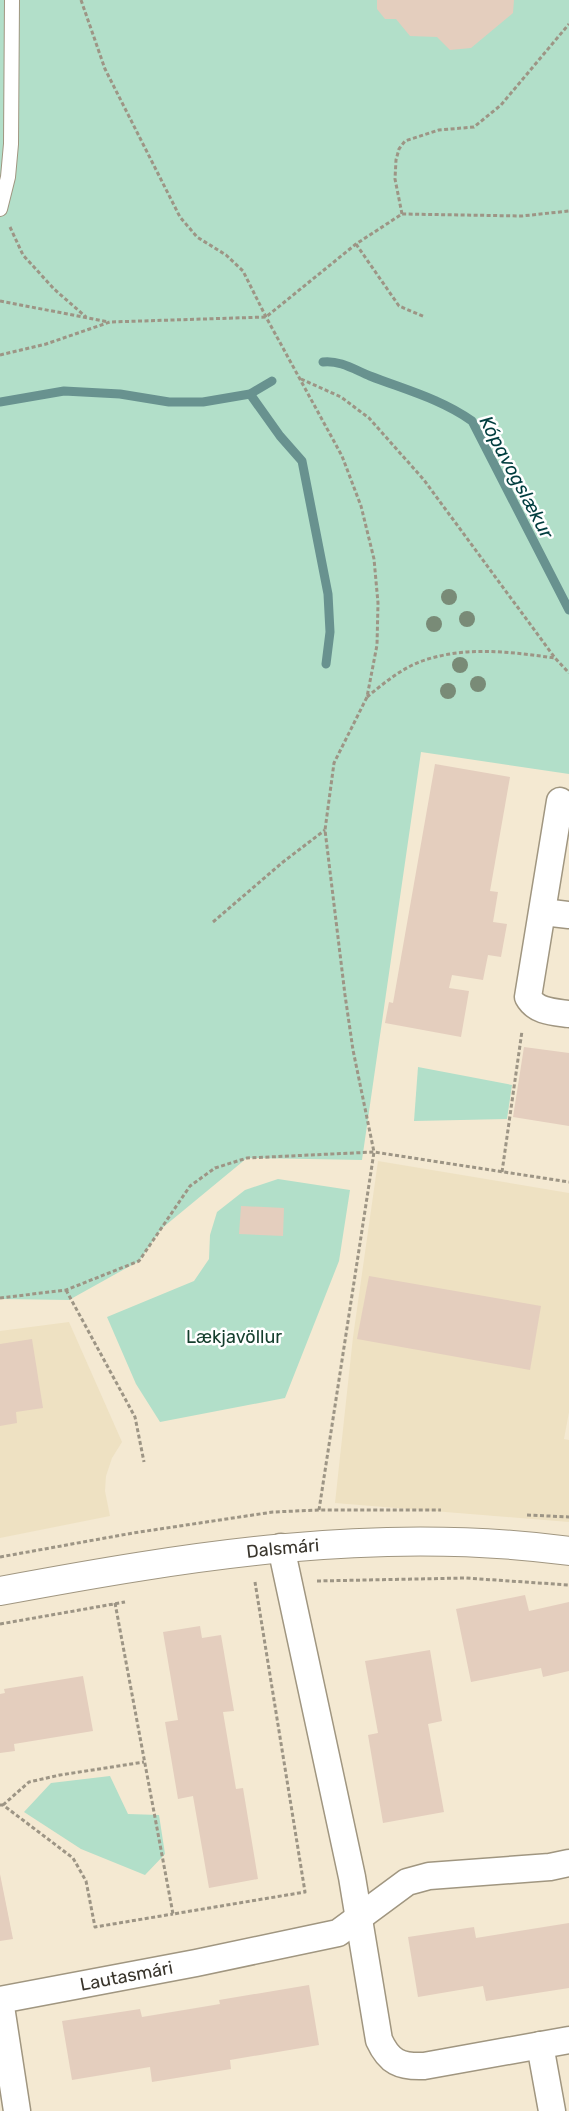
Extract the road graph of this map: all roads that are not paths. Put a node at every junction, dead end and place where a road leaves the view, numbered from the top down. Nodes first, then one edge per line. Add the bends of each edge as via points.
1 (12, 0) edge
2 (0, 209) edge
3 (560, 801) dead end
4 (543, 912) junction
5 (569, 915) edge
6 (569, 1014) edge
7 (281, 1547) junction
8 (569, 1551) edge
9 (0, 1591) edge
10 (569, 1863) edge
11 (359, 1918) junction
12 (569, 2040) edge
13 (540, 2046) junction
14 (17, 2111) edge
15 (552, 2111) edge

1 - 2 lane via 11,144 8,177
3 - 4 street
4 - 5 street
4 - 6 street via 528,997 540,1009
7 - 8 street, Dalsmári via 437,1541
7 - 9 street, Dalsmári via 138,1566
7 - 11 street
10 - 11 street, Lautasmári via 429,1876 407,1882
11 - 13 street via 379,2040 384,2051 395,2060 408,2066 440,2064
11 - 14 street, Lautasmári via 338,1933 0,2000
12 - 13 street
13 - 15 street

